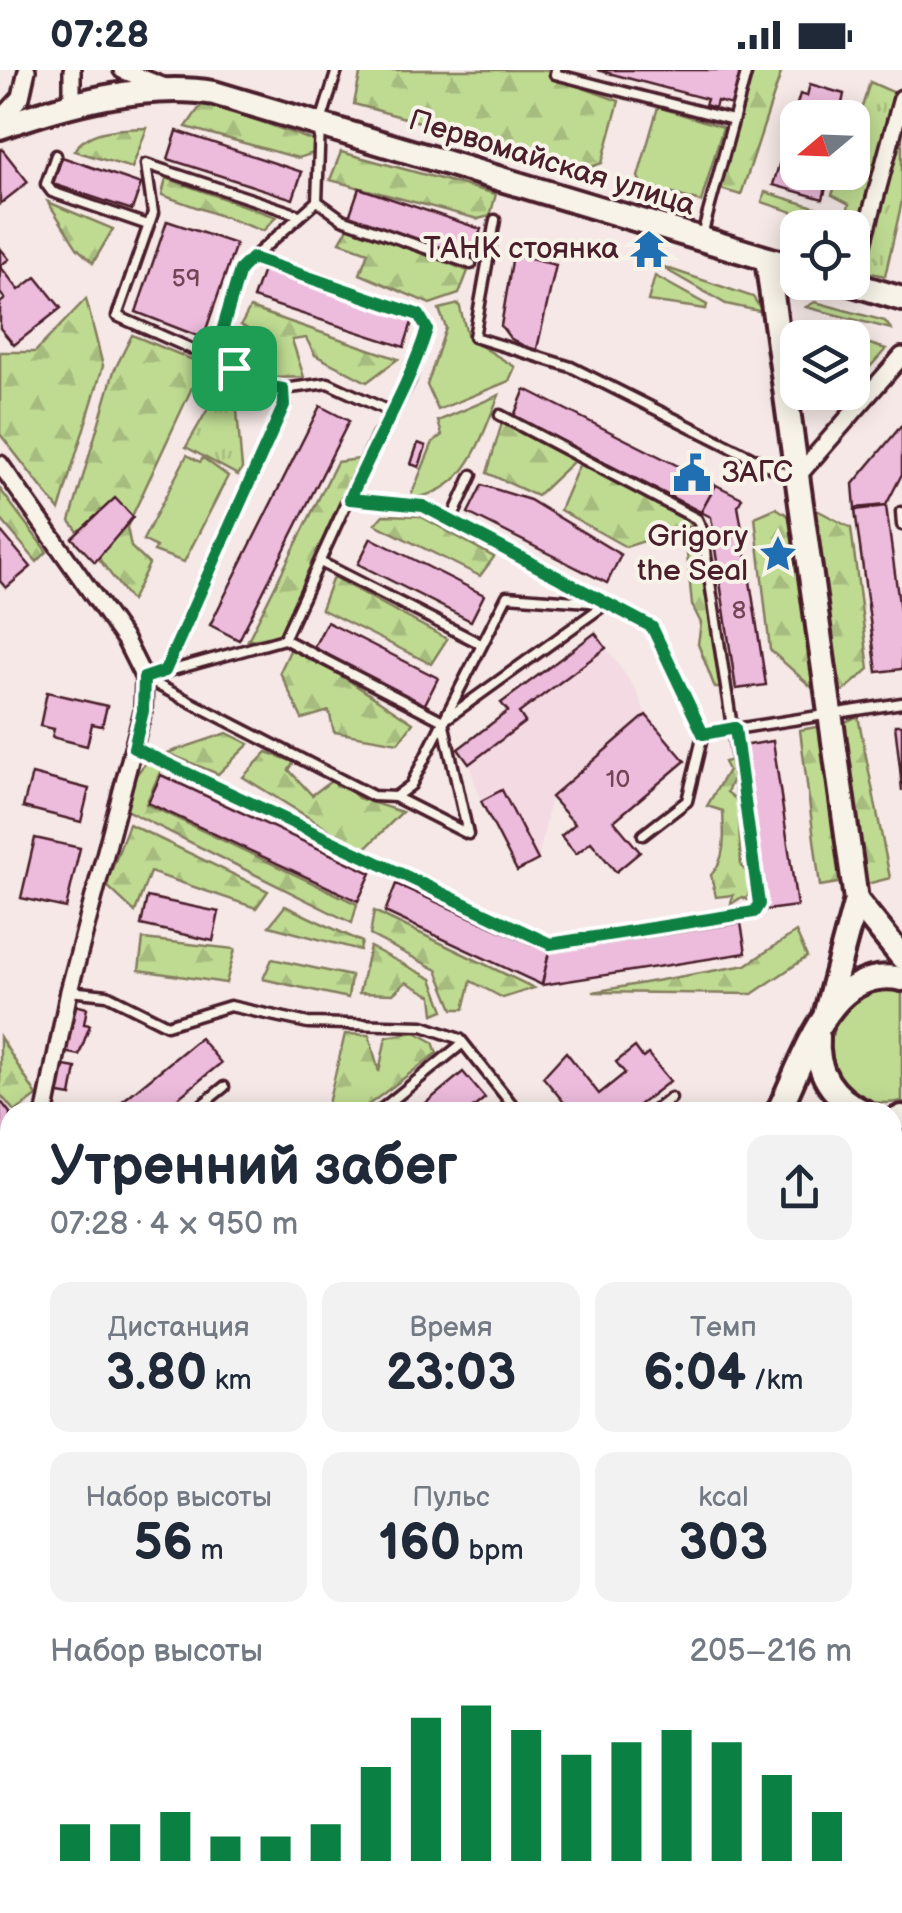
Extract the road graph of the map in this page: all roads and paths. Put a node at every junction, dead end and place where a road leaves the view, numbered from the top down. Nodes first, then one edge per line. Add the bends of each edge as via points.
1 (28, 70) edge
2 (72, 70) edge
3 (122, 70) edge
4 (337, 70) edge
5 (556, 70) edge
6 (747, 70) edge
7 (174, 90) junction
8 (902, 98) edge
9 (56, 109) junction
10 (733, 120) junction
11 (0, 123) edge
12 (320, 125) junction
13 (56, 156) dead end
14 (317, 201) junction
15 (870, 210) edge
16 (299, 214) junction
17 (495, 220) dead end
18 (148, 225) junction
19 (701, 239) junction
20 (252, 258) junction
21 (767, 259) junction
22 (780, 263) edge
23 (471, 264) dead end
24 (870, 289) edge
25 (902, 299) edge
26 (902, 356) edge
27 (234, 368) junction
28 (283, 389) junction
29 (393, 413) junction
30 (500, 415) dead end
31 (0, 464) edge
32 (472, 475) dead end
33 (795, 479) junction
34 (350, 499) junction
35 (901, 512) edge
36 (451, 521) junction
37 (902, 526) edge
38 (322, 563) junction
39 (608, 604) junction
40 (284, 639) junction
41 (481, 644) junction
42 (165, 671) junction
43 (144, 678) junction
44 (902, 703) edge
45 (828, 713) junction
46 (443, 721) junction
47 (735, 728) junction
48 (703, 734) junction
49 (134, 748) junction
50 (394, 797) junction
51 (644, 835) dead end
52 (856, 900) junction
53 (902, 958) edge
54 (902, 979) edge
55 (68, 991) junction
56 (822, 1023) junction
57 (463, 1043) junction
58 (224, 1087) dead end
59 (670, 1098) dead end
60 (47, 1102) edge
61 (205, 1102) edge
62 (390, 1102) edge
63 (510, 1102) edge
64 (665, 1102) edge
65 (783, 1102) edge
66 (850, 1102) edge

1 - 9 street via 37,106
1 - 11 street, Первомайская улица via 21,97
2 - 9 street via 72,96
3 - 7 street, Первомайская улица
4 - 12 lane
5 - 10 lane
6 - 10 lane
7 - 9 main road, Первомайская улица
7 - 12 main road, Первомайская улица via 214,93
8 - 15 street
9 - 11 main road, Первомайская улица
10 - 19 lane
12 - 14 lane
12 - 19 main road, Первомайская улица
13 - 18 lane via 46,184 52,192
14 - 16 lane
14 - 23 lane via 342,218
16 - 18 lane via 146,164
16 - 20 lane
17 - 33 lane via 474,337 570,367
18 - 27 lane via 117,316
19 - 21 main road, Первомайская улица
20 - 27 lane via 240,270 223,328
20 - 29 lane via 419,315 427,329
21 - 22 main road, Первомайская улица
21 - 33 main road
24 - 25 main road
26 - 33 street
27 - 28 lane
28 - 29 lane via 328,383
28 - 42 lane via 284,405
29 - 34 lane
30 - 47 lane via 697,519
31 - 43 street via 125,640
32 - 36 lane
33 - 45 main road
34 - 36 lane via 423,506
34 - 38 lane
35 - 37 lane
36 - 39 lane
38 - 40 lane
38 - 41 lane
39 - 41 lane via 507,596
39 - 46 lane
39 - 48 lane via 652,627
40 - 42 lane
40 - 46 lane
41 - 46 lane
42 - 43 lane
43 - 49 street
43 - 50 lane via 373,796
44 - 45 lane
45 - 47 lane
45 - 52 main road
46 - 50 lane via 412,785
46 - 50 lane via 468,834
47 - 48 lane
47 - 49 lane via 759,904 754,912 550,944
48 - 51 lane via 686,801
49 - 55 street
52 - 53 main road
52 - 56 main road
54 - 56 main road via 854,985
55 - 57 lane via 107,995 168,1025 230,1006 308,1024 424,1026
55 - 60 street
56 - 65 main road
56 - 66 main road via 819,1061 830,1087
57 - 62 lane
57 - 63 lane
58 - 61 lane
59 - 64 lane

